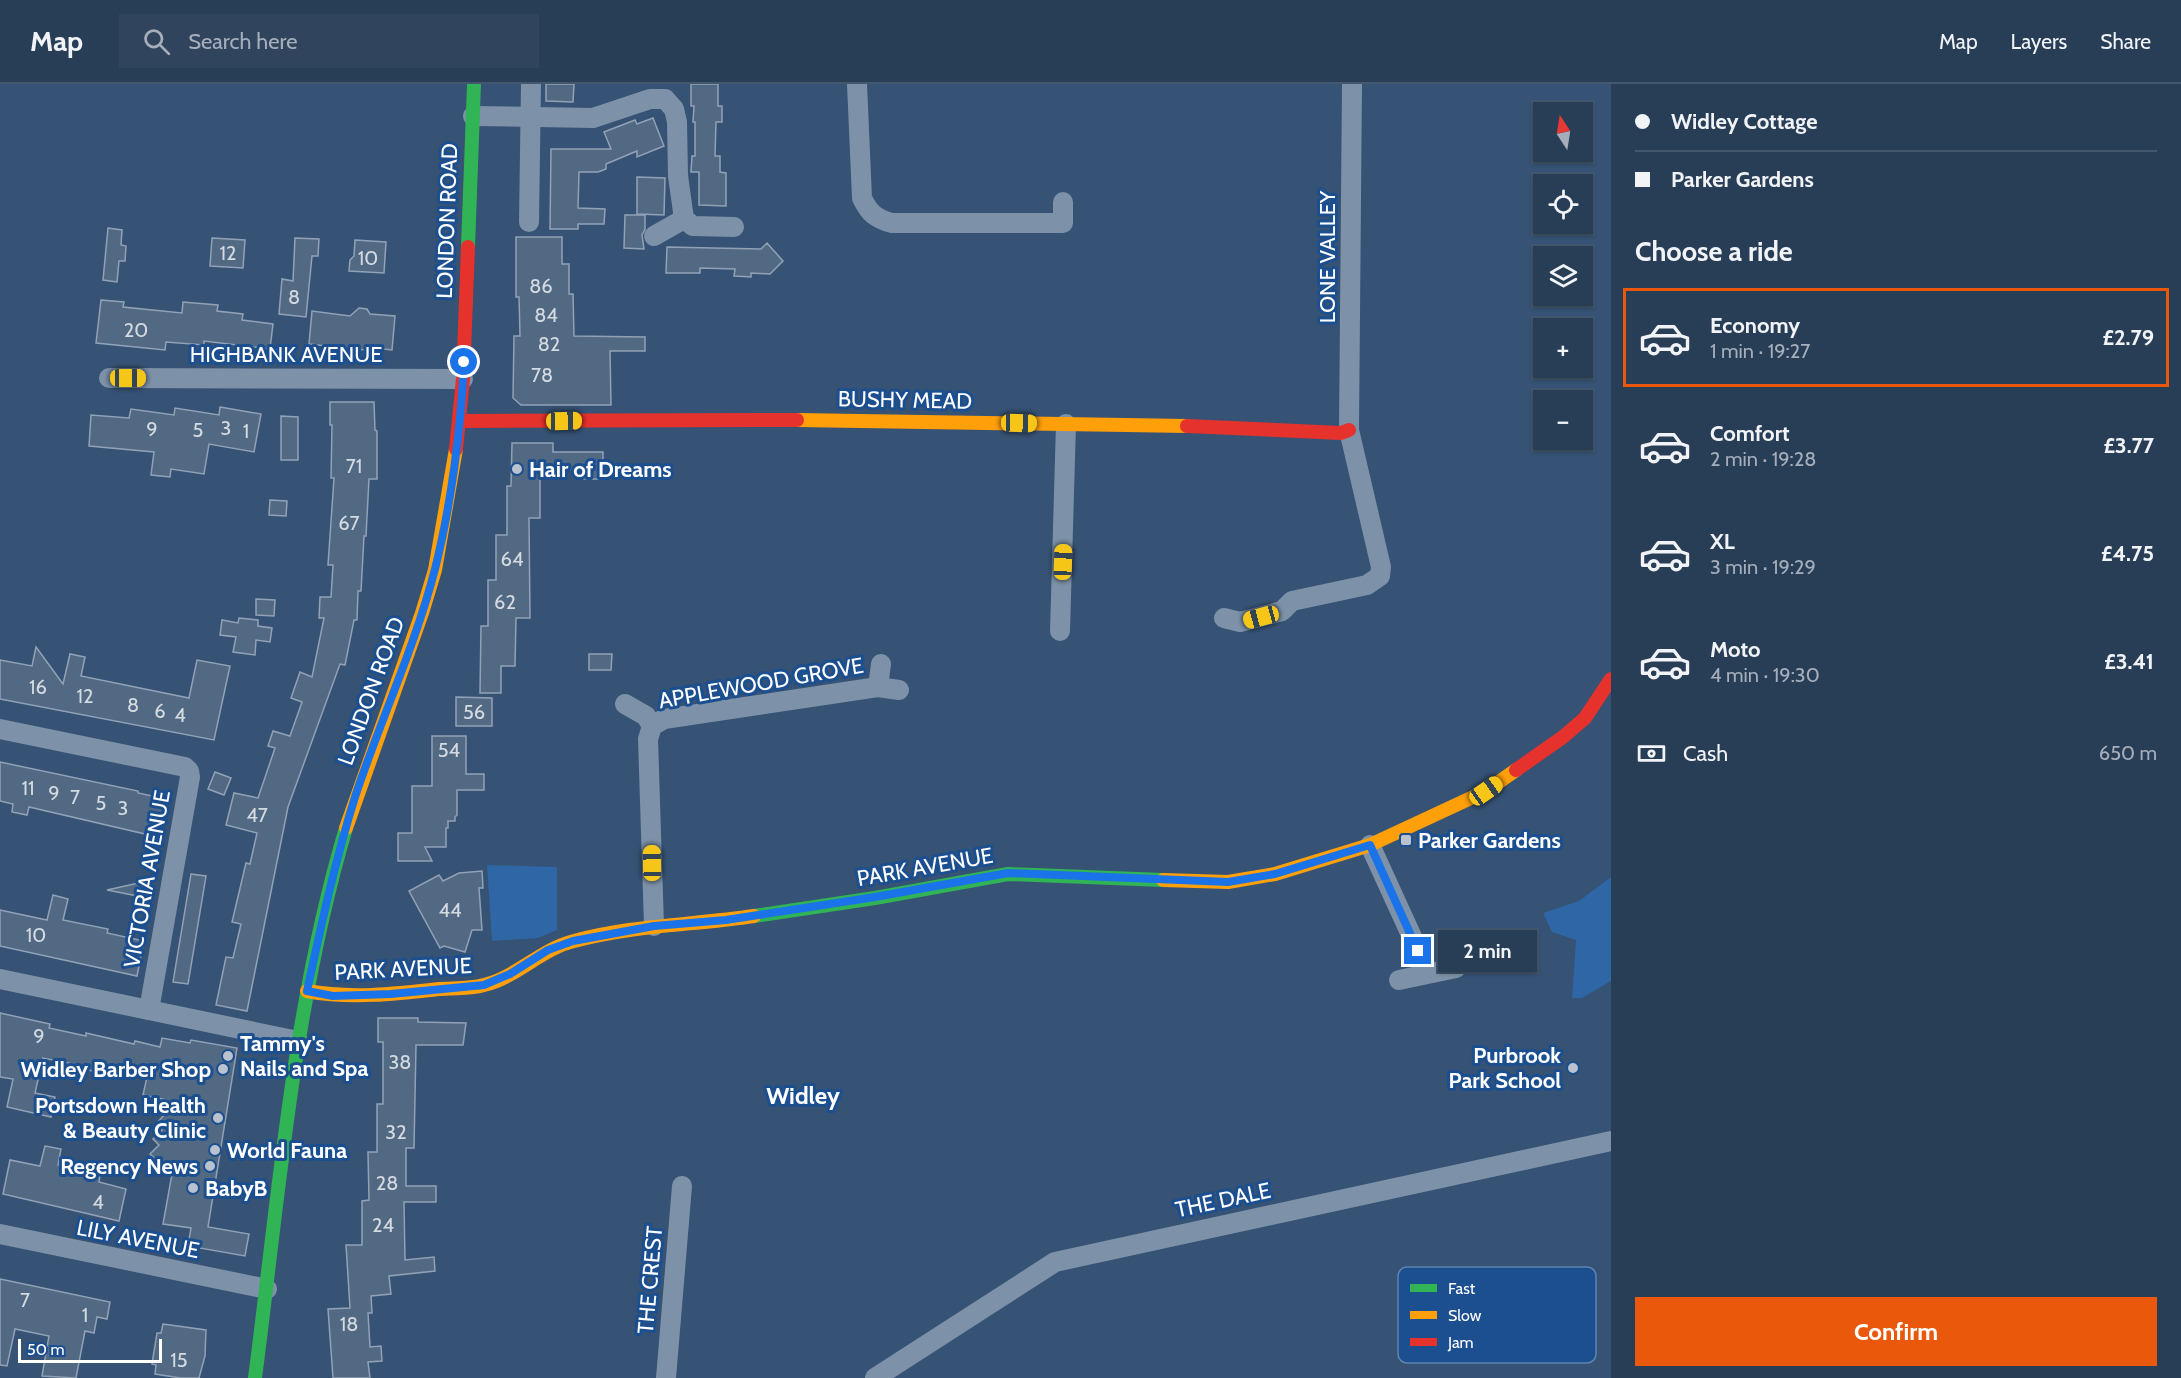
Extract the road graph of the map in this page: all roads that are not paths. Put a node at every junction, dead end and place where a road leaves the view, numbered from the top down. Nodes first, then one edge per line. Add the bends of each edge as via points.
1 (474, 84) edge
2 (531, 84) edge
3 (857, 84) edge
4 (1352, 84) edge
5 (473, 116) junction
6 (530, 118) junction
7 (1063, 202) dead end
8 (684, 219) junction
9 (529, 222) dead end
10 (734, 227) dead end
11 (654, 236) dead end
12 (109, 378) dead end
13 (463, 379) junction
14 (460, 421) junction
15 (1066, 424) junction
16 (1349, 430) junction
17 (1224, 618) dead end
18 (1060, 631) dead end
19 (881, 664) dead end
20 (1611, 679) edge
21 (878, 687) junction
22 (899, 690) dead end
23 (625, 704) dead end
24 (652, 726) junction
25 (0, 729) edge
26 (1370, 845) junction
27 (654, 926) junction
28 (1455, 969) dead end
29 (1428, 972) junction
30 (0, 979) edge
31 (1399, 980) dead end
32 (307, 991) junction
33 (149, 1010) junction
34 (298, 1041) junction
35 (1611, 1141) edge
36 (682, 1186) dead end
37 (0, 1234) edge
38 (267, 1289) junction
39 (255, 1378) edge
40 (666, 1378) edge
41 (875, 1378) edge

1 - 5 street, LONDON ROAD
2 - 6 street
3 - 7 street via 862,198 867,210 878,219 892,223 1063,230
4 - 16 street, LONE VALLEY
5 - 6 street
5 - 13 street, LONDON ROAD
6 - 8 street via 593,118 650,99 665,99 674,109 677,122
6 - 9 street
8 - 10 street via 693,226
8 - 11 street
12 - 13 street, HIGHBANK AVENUE
13 - 14 street, LONDON ROAD
14 - 15 street, BUSHY MEAD
14 - 32 street, LONDON ROAD via 435,570 355,799 332,876
15 - 16 street, BUSHY MEAD via 1341,433
15 - 18 street
16 - 17 street, LONE VALLEY via 1380,576 1367,585 1292,602 1282,611 1240,622
19 - 21 street, APPLEWOOD GROVE
20 - 26 street, PARK AVENUE via 1585,718 1486,791
21 - 22 street, APPLEWOOD GROVE
21 - 24 street, APPLEWOOD GROVE via 664,719
23 - 24 street, APPLEWOOD GROVE via 646,716
24 - 27 street, APPLEWOOD GROVE via 648,739
25 - 33 street, VICTORIA AVENUE via 185,767 189,771
26 - 27 street, PARK AVENUE via 1275,874 1228,882 1008,873 738,918
26 - 29 street
27 - 32 street, PARK AVENUE via 573,941 548,950 484,985 333,996
28 - 29 street
29 - 31 street
30 - 33 street
32 - 34 street, LONDON ROAD
33 - 34 street
34 - 38 street, LONDON ROAD
35 - 41 street, THE DALE via 1055,1262
36 - 40 street, THE CREST
37 - 38 street, LILY AVENUE
38 - 39 street, LONDON ROAD

